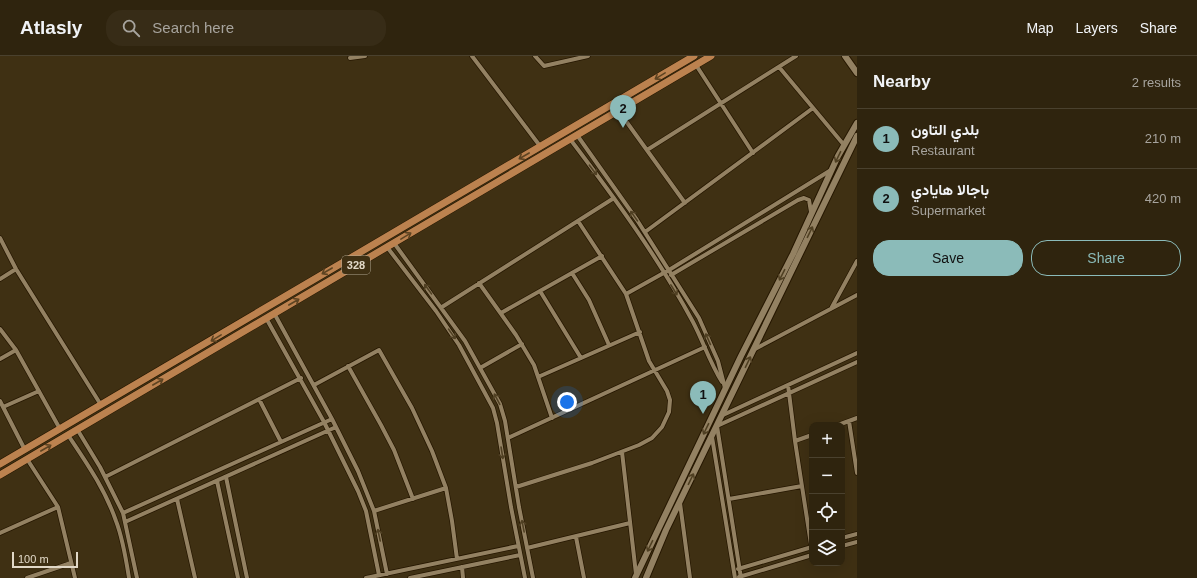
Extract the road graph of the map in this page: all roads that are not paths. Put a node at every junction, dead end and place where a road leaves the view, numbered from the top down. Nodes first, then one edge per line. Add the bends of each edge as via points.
1 (365, 56) edge
2 (472, 56) edge
3 (535, 56) edge
4 (588, 56) edge
5 (694, 56) edge
6 (711, 56) edge
7 (796, 56) edge
8 (845, 56) edge
9 (350, 58) dead end
10 (696, 65) junction
11 (779, 67) junction
12 (857, 73) edge
13 (721, 104) junction
14 (813, 108) junction
15 (618, 110) junction
16 (857, 123) edge
17 (577, 135) junction
18 (857, 136) edge
19 (570, 139) junction
20 (844, 145) junction
21 (540, 146) junction
22 (647, 150) junction
23 (753, 153) junction
24 (832, 169) junction
25 (614, 198) junction
26 (685, 203) junction
27 (811, 214) junction
28 (578, 221) junction
29 (645, 232) junction
30 (0, 238) edge
31 (394, 243) junction
32 (387, 247) junction
33 (602, 256) junction
34 (857, 262) edge
35 (16, 269) junction
36 (669, 270) junction
37 (572, 273) junction
38 (663, 273) junction
39 (672, 275) junction
40 (0, 279) edge
41 (479, 283) junction
42 (540, 291) junction
43 (626, 294) junction
44 (857, 295) edge
45 (442, 307) junction
46 (832, 308) junction
47 (274, 313) junction
48 (501, 313) junction
49 (266, 318) junction
50 (0, 329) edge
51 (640, 332) junction
52 (522, 344) junction
53 (609, 346) junction
54 (705, 347) junction
55 (755, 349) junction
56 (16, 350) junction
57 (857, 353) edge
58 (581, 358) junction
59 (0, 359) edge
60 (857, 362) edge
61 (348, 366) junction
62 (480, 368) junction
63 (655, 370) junction
64 (538, 377) junction
65 (301, 378) junction
66 (314, 385) junction
67 (788, 385) junction
68 (725, 389) junction
69 (39, 391) junction
70 (789, 393) junction
71 (259, 399) junction
72 (0, 401) edge
73 (101, 405) junction
74 (3, 407) junction
75 (723, 415) junction
76 (552, 418) junction
77 (857, 418) edge
78 (332, 419) junction
79 (850, 421) junction
80 (324, 422) junction
81 (845, 423) edge
82 (717, 426) junction
83 (336, 427) junction
84 (60, 429) junction
85 (77, 429) junction
86 (328, 430) junction
87 (68, 435) junction
88 (809, 436) edge
89 (712, 437) junction
90 (508, 438) junction
91 (795, 441) junction
92 (281, 442) junction
93 (25, 450) junction
94 (622, 452) junction
95 (27, 459) junction
96 (0, 464) edge
97 (857, 473) edge
98 (0, 475) edge
99 (105, 477) junction
100 (226, 477) junction
101 (217, 481) junction
102 (802, 486) junction
103 (516, 487) junction
104 (446, 488) junction
105 (177, 499) junction
106 (413, 499) junction
107 (729, 499) junction
108 (680, 503) junction
109 (58, 507) junction
110 (374, 511) junction
111 (123, 513) junction
112 (125, 522) junction
113 (630, 523) junction
114 (809, 530) edge
115 (0, 533) edge
116 (857, 534) edge
117 (576, 536) junction
118 (845, 537) edge
119 (857, 542) edge
120 (845, 545) edge
121 (518, 546) junction
122 (527, 548) junction
123 (809, 549) edge
124 (520, 556) junction
125 (809, 556) edge
126 (457, 559) junction
127 (71, 563) junction
128 (462, 567) junction
129 (740, 568) junction
130 (734, 570) junction
131 (387, 574) junction
132 (379, 575) junction
133 (636, 577) edge
134 (741, 577) edge
135 (27, 578) edge
136 (75, 578) edge
137 (129, 578) edge
138 (138, 578) edge
139 (195, 578) edge
140 (238, 578) edge
141 (247, 578) edge
142 (366, 578) edge
143 (410, 578) edge
144 (463, 578) edge
145 (525, 578) edge
146 (533, 578) edge
147 (584, 578) edge
148 (646, 578) edge
149 (690, 578) edge

1 - 9 street
2 - 21 street
3 - 4 street via 544,66
5 -> 21 main road
6 - 10 main road, 328
7 - 11 street
8 - 12 street
10 - 13 street
10 - 15 main road, 328
11 - 13 street
11 - 14 street
13 - 22 street
13 - 23 street
14 - 20 street
14 - 23 street
15 - 17 main road, 328
15 - 22 street
16 - 20 street
17 - 19 main road, 328
29 -> 17 street
55 -> 18 street
19 -> 25 street
31 -> 19 main road, 328
20 -> 24 street
21 -> 73 main road
22 - 26 street
23 - 26 street
24 - 27 street
24 - 36 street
25 - 28 street
25 - 38 street
26 - 29 street
27 - 39 street via 809,200 798,200
27 -> 68 street
28 - 33 street
28 - 41 street
29 - 36 street
30 - 35 street
31 - 32 main road, 328
45 -> 31 street
47 -> 32 main road, 328
32 -> 121 street via 459,345 493,408
33 - 37 street
33 - 43 street
34 - 46 street
35 - 40 street
35 - 73 street
36 - 38 street
36 - 39 street
37 - 42 street
37 - 53 street via 590,300
38 - 39 street
38 - 43 street
38 -> 54 street
68 -> 39 street via 718,361 699,318
41 - 45 street
41 - 48 street
42 - 48 street
42 - 58 street
43 - 51 street
44 - 46 street
45 - 62 street
46 - 55 street
47 - 49 main road, 328
47 - 66 street
48 - 52 street
49 - 65 street
85 -> 49 main road, 328
50 - 56 street
51 - 53 street
51 - 63 street
52 - 62 street
52 - 64 street via 534,364
53 - 58 street
54 - 63 street
54 - 68 street
75 -> 55 street
56 - 59 street
56 - 69 street
57 - 67 street
58 - 64 street
60 - 70 street
61 - 66 street
61 - 104 street via 379,350 412,408
61 - 106 street via 391,444
90 -> 62 street via 500,404
63 - 76 street
63 - 94 street via 670,400 669,412 652,438
64 - 76 street
65 - 71 street
65 - 80 street
66 - 78 street
67 - 70 street
67 - 75 street
68 -> 133 street
69 - 74 street
69 - 84 street
70 - 82 street
70 - 91 street
71 - 92 street
71 - 99 street
72 - 74 street
73 - 84 main road
74 - 93 street
75 - 82 street
76 - 90 street
77 - 79 street
78 - 80 street
78 - 83 street
79 - 81 street
79 - 97 street
80 - 86 street
80 - 92 street
82 - 89 street
82 - 107 street
83 - 86 street
83 - 110 street
84 - 93 main road
85 - 87 main road, 328
85 - 99 street
86 - 100 street
86 - 132 street via 366,511
95 -> 87 main road, 328
87 - 137 street via 91,469 111,508 117,523
88 - 91 street
108 -> 89 street
89 - 130 street
90 - 103 street
91 - 102 street
92 - 111 street
93 - 96 main road
94 - 103 street
94 - 113 street
95 - 98 main road, 328
95 - 109 street
99 - 111 street
100 - 101 street
100 - 141 street
101 - 105 street
101 - 140 street
102 - 107 street
102 - 114 street
122 -> 103 street
104 - 106 street
104 - 126 street
105 - 112 street
105 - 139 street
106 - 110 street
107 - 129 street
108 - 148 street
108 - 149 street
109 - 115 street
109 - 127 street
131 -> 110 street
111 - 112 street
112 - 138 street
113 - 117 street
113 - 133 street
116 - 118 street
117 - 122 street
117 - 147 street
119 - 120 street
121 - 124 street
121 - 126 street
122 - 146 street
123 - 129 street
124 - 128 street
124 - 145 street
125 - 134 street
126 - 131 street
127 - 135 street
127 - 136 street
128 - 143 street
128 - 144 street
129 - 130 street
129 - 134 street
130 - 134 street via 735,578
131 - 132 street
132 - 142 street

